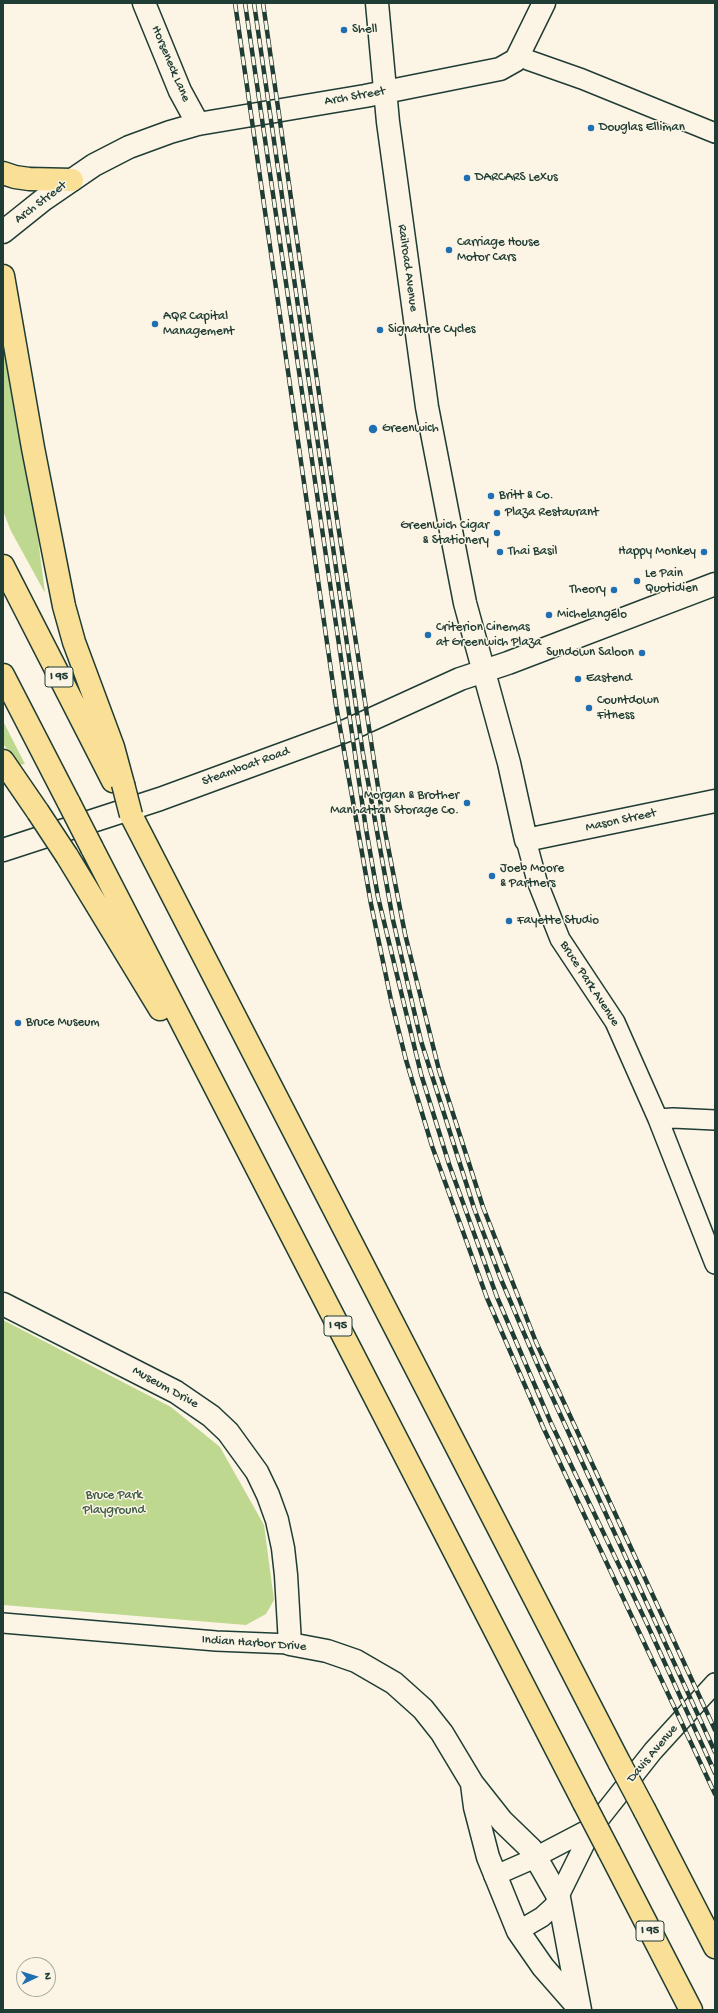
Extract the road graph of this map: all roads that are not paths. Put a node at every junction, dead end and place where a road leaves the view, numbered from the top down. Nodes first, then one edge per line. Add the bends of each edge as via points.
1 (144, 3) edge
2 (377, 3) edge
3 (544, 3) edge
4 (520, 54) junction
5 (385, 92) junction
6 (198, 124) junction
7 (715, 133) edge
8 (3, 173) edge
9 (72, 180) junction
10 (3, 232) edge
11 (3, 276) edge
12 (3, 566) edge
13 (715, 584) edge
14 (484, 671) junction
15 (3, 675) edge
16 (3, 761) edge
17 (120, 786) junction
18 (715, 801) edge
19 (526, 840) junction
20 (3, 850) edge
21 (658, 1119) junction
22 (715, 1120) edge
23 (264, 1183) junction
24 (715, 1264) edge
25 (3, 1304) edge
26 (3, 1623) edge
27 (290, 1644) junction
28 (715, 1683) edge
29 (472, 1783) junction
30 (593, 1827) junction
31 (535, 1857) junction
32 (494, 1876) junction
33 (559, 1898) junction
34 (518, 1931) junction
35 (715, 1947) edge
36 (580, 2010) edge
37 (692, 2010) edge

1 - 6 main road, Horseneck Lane via 180,91
2 - 5 main road, Railroad Avenue
3 - 4 main road
4 - 5 main road, Arch Street via 516,60 500,69
4 - 7 street via 528,60
5 - 6 main road, Arch Street
5 - 14 main road, Railroad Avenue via 427,407 465,603
6 - 9 main road, Arch Street via 129,147 109,156
8 - 9 highway via 15,178
9 - 10 main road, Arch Street
11 - 17 highway via 64,606 74,642 111,740
12 - 17 highway, I 95
13 - 14 main road, Steamboat Road
14 - 19 main road, Bruce Park Avenue via 509,763
14 - 20 main road, Steamboat Road via 441,687 348,730 160,799
15 - 23 highway, I 95, bridge
16 - 23 highway, bridge via 67,856
17 - 35 highway, bridge via 135,824
18 - 19 main road, Mason Street
19 - 21 street, Bruce Park Avenue via 537,881 560,939 615,1022
21 - 22 street
21 - 24 street, Bruce Park Avenue
23 - 37 highway, I 95, bridge
25 - 27 main road, Museum Drive via 176,1392 212,1416 228,1432 256,1472 277,1520 286,1575
26 - 27 street, Indian Harbor Drive via 216,1641
27 - 29 main road, Indian Harbor Drive via 327,1651 356,1661 394,1683 423,1709 442,1733
28 - 30 street, Davis Avenue via 653,1752
29 - 31 main road, Indian Harbor Drive via 502,1821 525,1842
29 - 32 main road, Indian Harbor Drive via 481,1831
30 - 31 street, Davis Avenue
30 - 33 street, Davis Avenue
31 - 32 street, Davis Avenue
31 - 33 main road
32 - 34 main road
33 - 34 street, Davis Avenue via 548,1912
33 - 36 main road
34 - 36 main road via 543,1967

